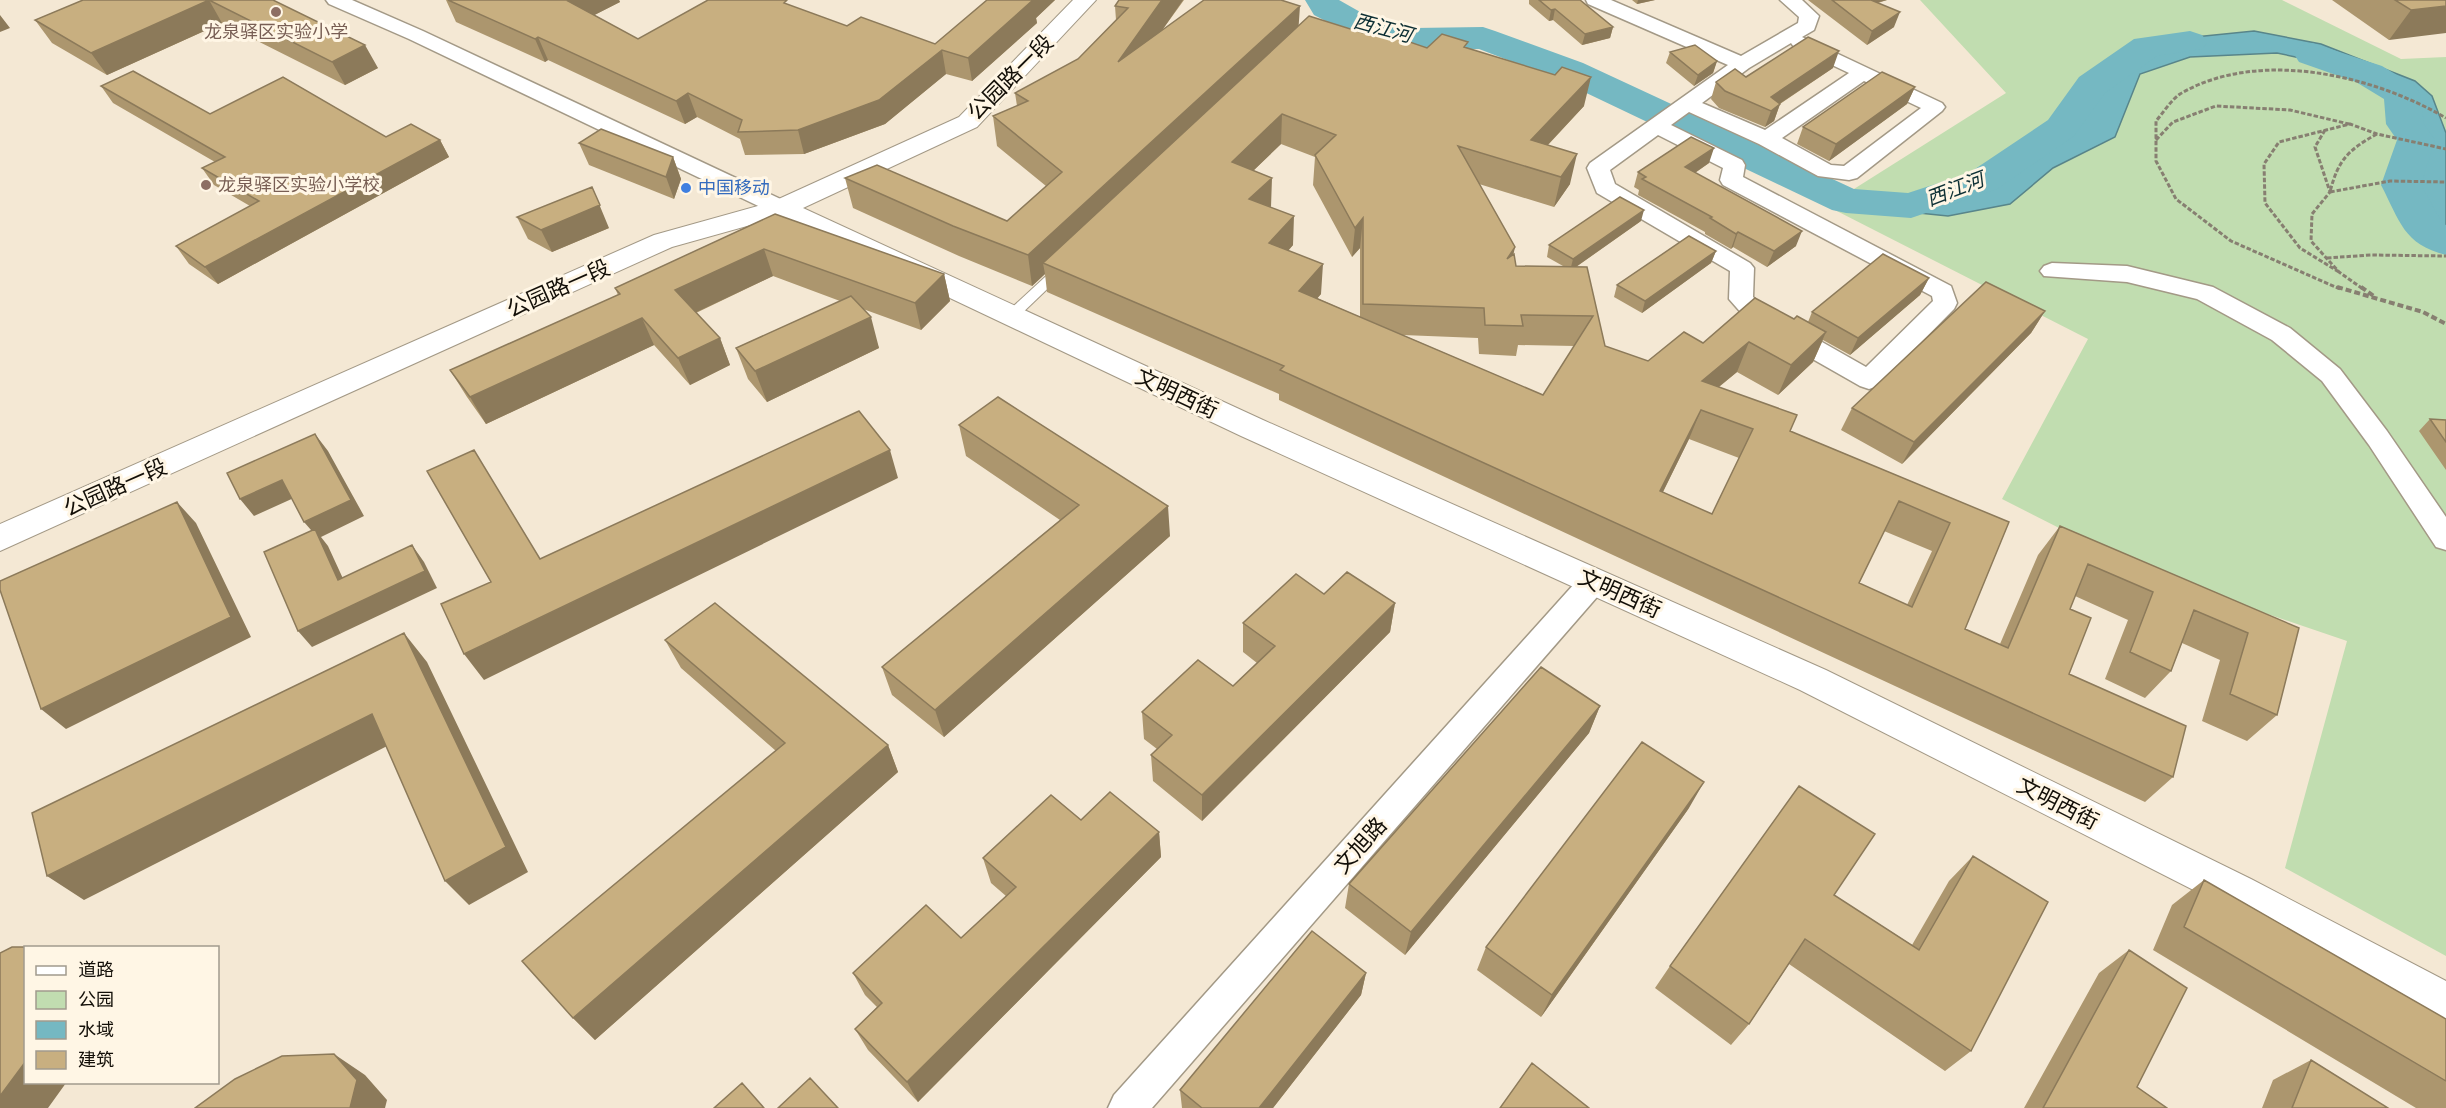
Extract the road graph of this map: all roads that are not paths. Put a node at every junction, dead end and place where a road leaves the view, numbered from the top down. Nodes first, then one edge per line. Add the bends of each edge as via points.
1 (336, 0) edge
2 (1085, 0) edge
3 (1595, 0) edge
4 (1790, 0) edge
5 (1788, 37) junction
6 (1742, 64) junction
7 (1864, 72) junction
8 (1671, 116) junction
9 (1767, 139) junction
10 (781, 208) junction
11 (1072, 258) edge
12 (2052, 271) dead end
13 (1011, 316) junction
14 (0, 538) edge
15 (2446, 539) edge
16 (1594, 581) junction
17 (2446, 1003) edge
18 (1127, 1108) edge

1 - 10 street via 416,34
2 - 10 street, 公园路一段 via 968,122
3 - 6 street
4 - 5 street via 1809,16 1807,26
5 - 6 street
5 - 7 street
6 - 8 street
7 - 9 street
7 - 9 street via 1935,107 1849,172 1826,171
8 - 8 street via 1598,168 1605,188 1742,268 1741,299 1760,318 1869,380 1945,303 1943,292 1731,180 1734,165
8 - 9 street
10 - 13 street, 文明西街
10 - 14 street, 公园路一段 via 663,241
11 - 13 lane
12 - 15 street via 2127,274 2205,293 2281,333 2331,375
13 - 16 street, 文明西街
16 - 17 street, 文明西街 via 1824,685 2237,892
16 - 18 street, 文旭路

